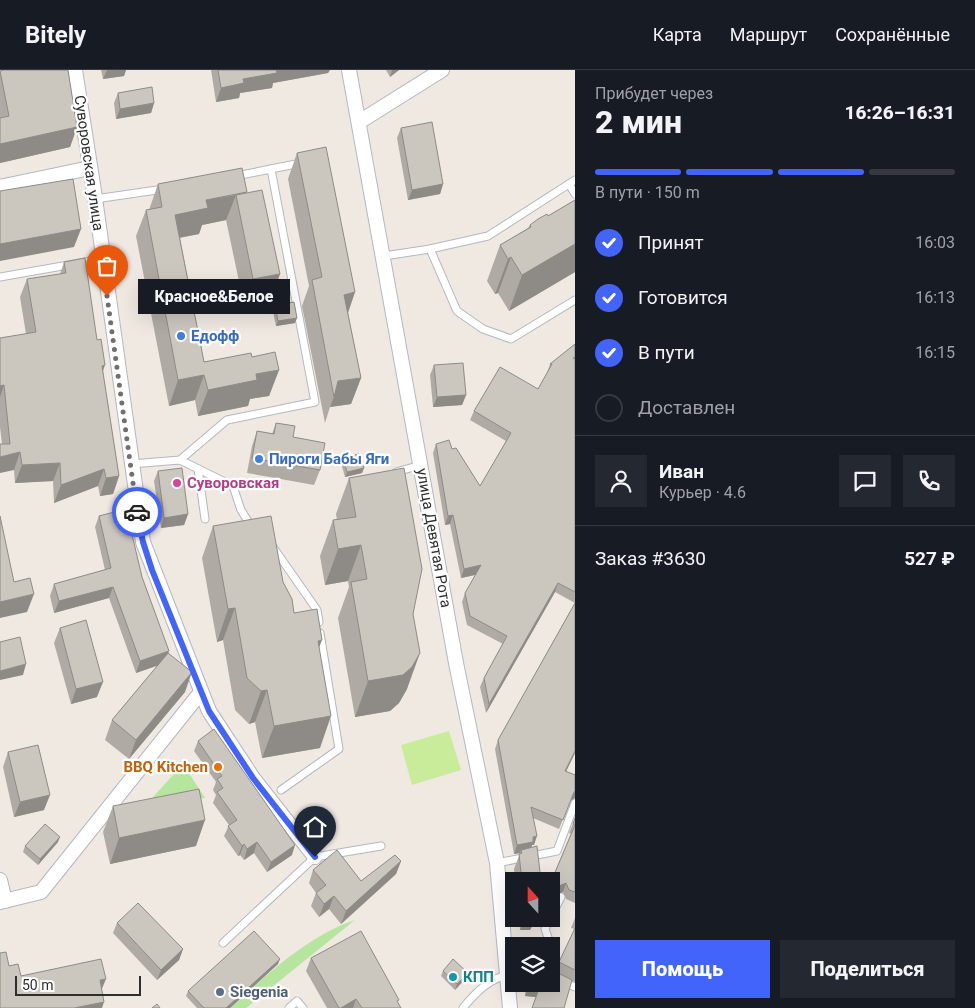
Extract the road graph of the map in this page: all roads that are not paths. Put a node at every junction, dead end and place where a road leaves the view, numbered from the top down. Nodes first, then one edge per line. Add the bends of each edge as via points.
1 (75, 70) edge
2 (349, 70) edge
3 (442, 70) edge
4 (359, 122) junction
5 (305, 162) edge
6 (90, 168) junction
7 (271, 169) junction
8 (224, 178) edge
9 (572, 182) edge
10 (0, 187) edge
11 (168, 188) edge
12 (575, 194) edge
13 (95, 199) junction
14 (430, 249) junction
15 (384, 256) junction
16 (102, 260) junction
17 (0, 277) edge
18 (575, 300) edge
19 (180, 460) junction
20 (131, 464) junction
21 (422, 464) junction
22 (198, 469) junction
23 (386, 475) edge
24 (205, 519) dead end
25 (259, 531) edge
26 (269, 541) edge
27 (201, 692) junction
28 (281, 790) dead end
29 (575, 803) edge
30 (381, 846) dead end
31 (315, 857) junction
32 (497, 863) junction
33 (0, 880) edge
34 (2, 901) edge
35 (506, 937) edge
36 (223, 943) dead end
37 (505, 976) edge
38 (560, 980) edge
39 (575, 987) edge
40 (510, 992) edge
41 (289, 1008) edge
42 (303, 1008) edge
43 (463, 1008) edge
44 (510, 1008) edge

1 - 6 street, Суворовская улица
2 - 4 street, улица Девятая Рота
3 - 4 street
4 - 15 street, улица Девятая Рота
5 - 7 lane
6 - 10 street
6 - 13 street, Суворовская улица
7 - 8 lane
7 - 19 lane via 314,402 227,420
9 - 12 lane
9 - 14 lane via 488,236
11 - 13 lane
13 - 16 street, Суворовская улица
14 - 15 lane
14 - 18 lane via 457,311 483,329 511,339
15 - 21 street, улица Девятая Рота
16 - 17 lane
16 - 20 street, Суворовская улица
19 - 20 lane
19 - 22 lane
20 - 27 street, Суворовская улица via 143,542
21 - 23 lane
21 - 32 street, улица Девятая Рота via 456,663
22 - 24 lane
22 - 25 lane via 233,486 248,522
26 - 28 lane via 317,610 340,749
27 - 31 street, Суворовская улица via 223,735
27 - 34 street via 102,822 41,892
29 - 32 lane via 557,851
30 - 31 lane
31 - 36 lane
32 - 35 street, улица Девятая Рота
33 - 34 street
37 - 43 lane via 498,977 479,991
38 - 39 lane
40 - 44 street, улица Девятая Рота
41 - 42 lane via 297,1001

